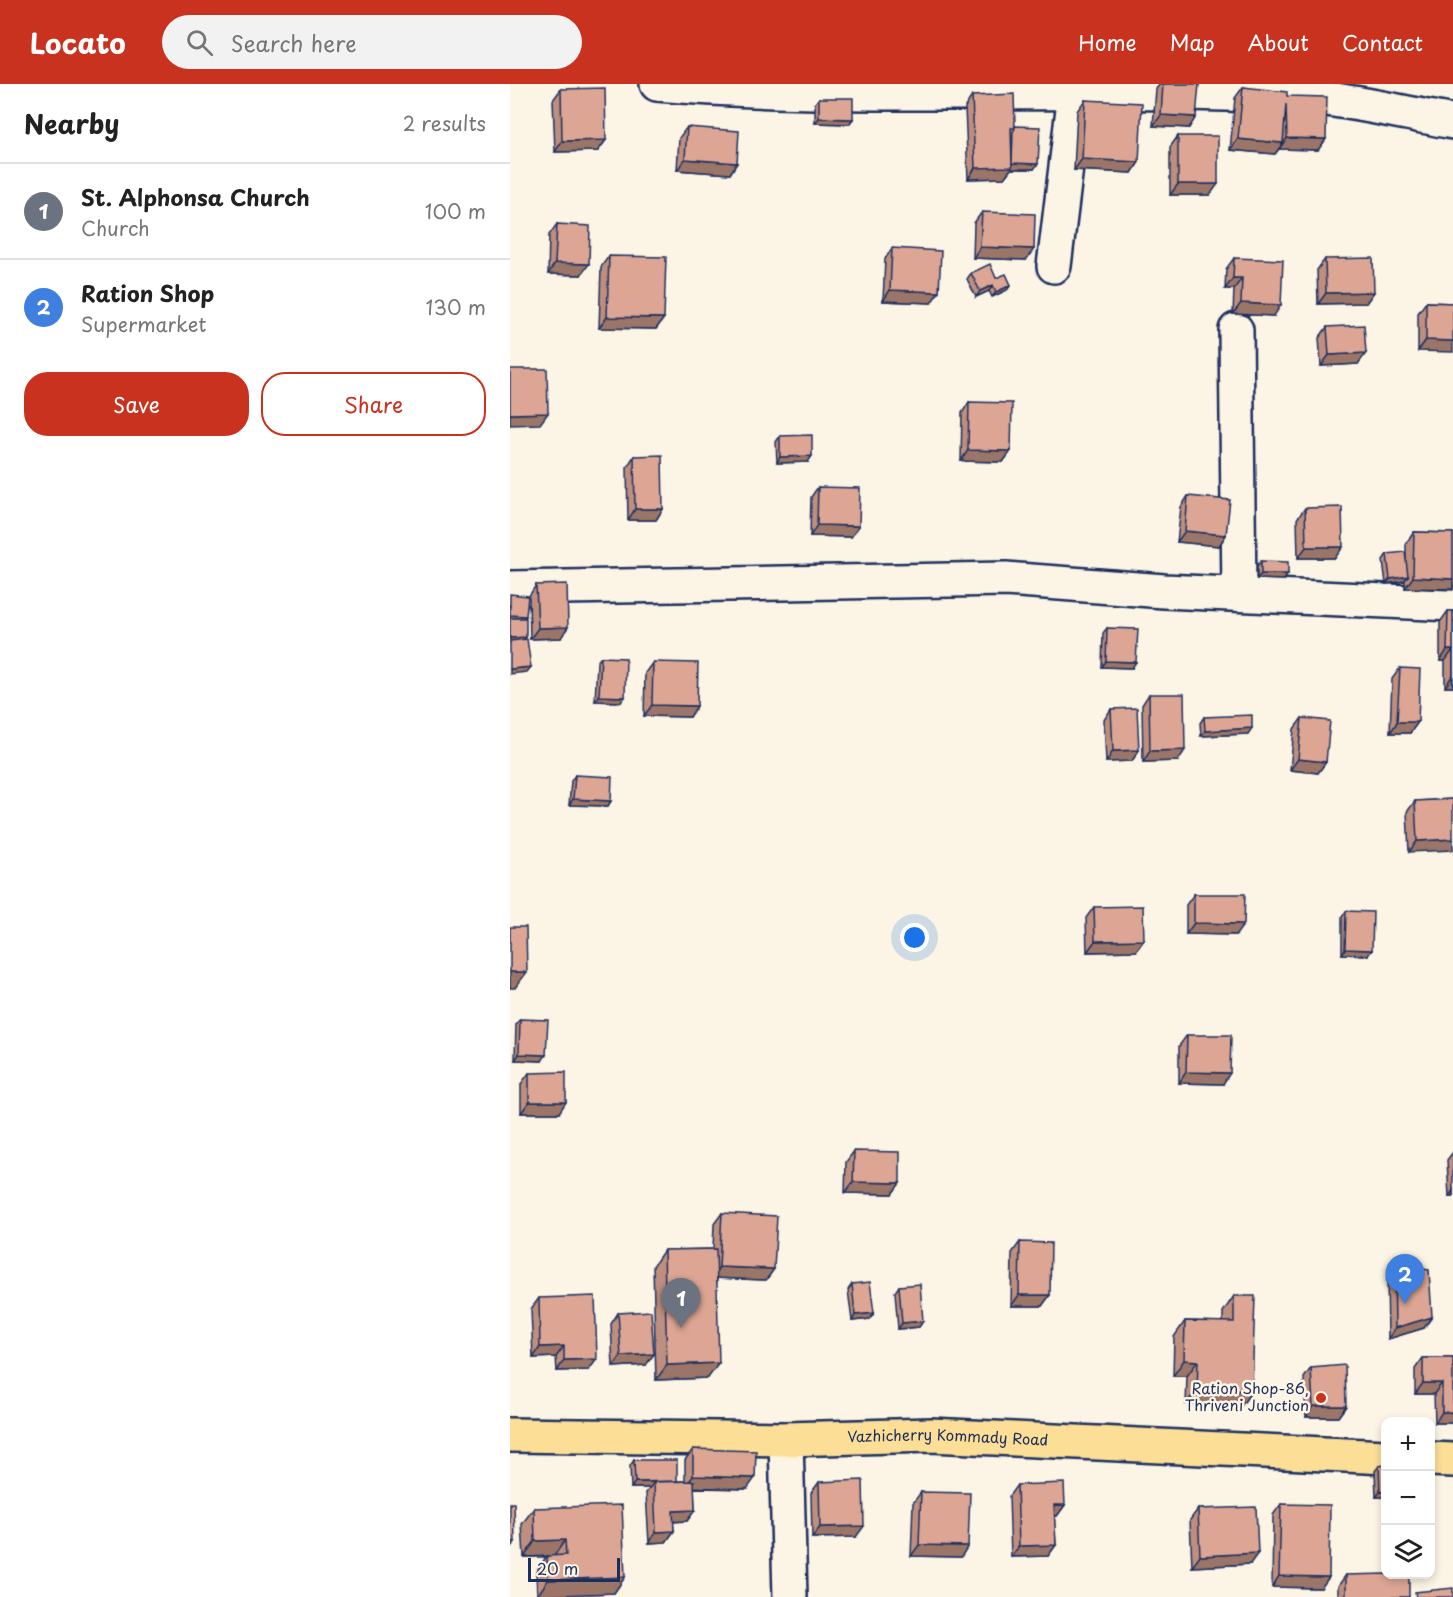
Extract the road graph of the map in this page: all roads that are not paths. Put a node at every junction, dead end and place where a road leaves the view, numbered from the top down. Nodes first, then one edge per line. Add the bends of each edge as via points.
1 (657, 84) edge
2 (1076, 87) edge
3 (1453, 122) edge
4 (1054, 266) dead end
5 (1236, 330) dead end
6 (510, 588) edge
7 (1239, 594) junction
8 (1453, 604) edge
9 (510, 1435) edge
10 (786, 1439) junction
11 (1381, 1457) edge
12 (1435, 1459) edge
13 (1453, 1460) edge
14 (790, 1597) edge

1 - 2 street via 736,91
2 - 3 street via 1320,98
2 - 4 street
5 - 7 street
6 - 7 street via 1006,579
7 - 8 street
9 - 10 main road, Vazhicherry Kommady Road
10 - 11 main road, Vazhicherry Kommady Road via 932,1435
10 - 14 street
12 - 13 main road

